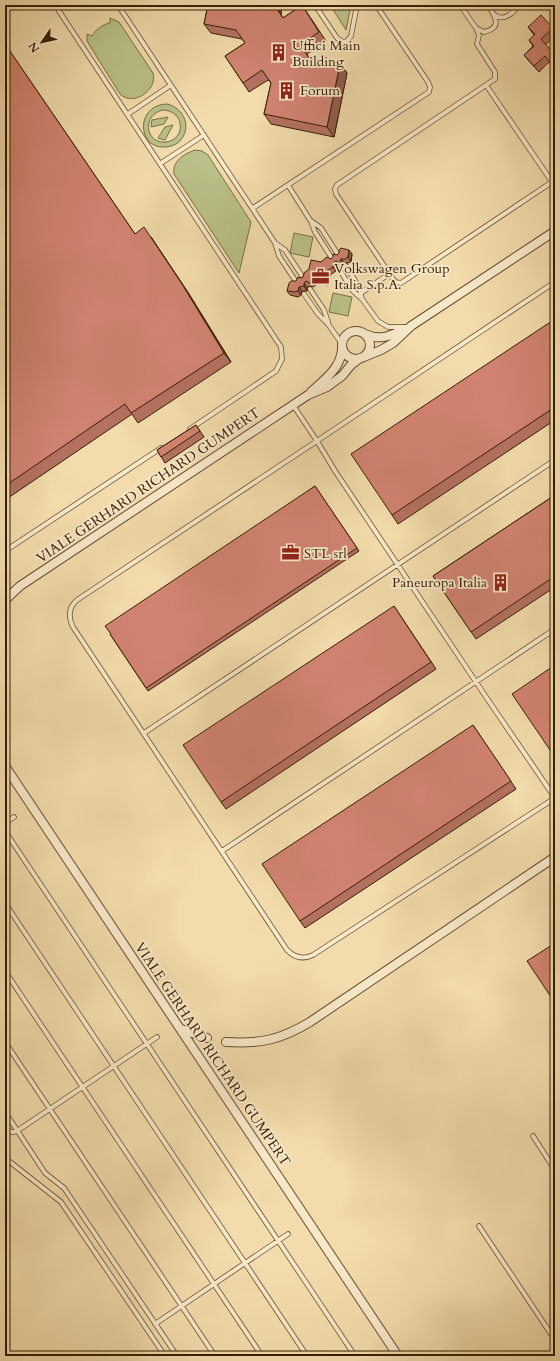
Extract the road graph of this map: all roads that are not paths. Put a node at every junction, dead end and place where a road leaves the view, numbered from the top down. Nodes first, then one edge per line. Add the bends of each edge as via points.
1 (55, 5) edge
2 (118, 5) edge
3 (315, 5) edge
4 (357, 5) edge
5 (376, 5) edge
6 (460, 5) edge
7 (488, 5) edge
8 (518, 5) edge
9 (495, 15) junction
10 (476, 28) junction
11 (171, 85) junction
12 (486, 85) junction
13 (128, 114) junction
14 (204, 135) junction
15 (161, 163) junction
16 (553, 181) edge
17 (288, 185) junction
18 (253, 208) junction
19 (310, 220) junction
20 (555, 231) edge
21 (275, 243) junction
22 (339, 256) edge
23 (333, 260) edge
24 (346, 266) dead end
25 (339, 269) dead end
26 (389, 274) junction
27 (304, 279) edge
28 (555, 282) edge
29 (297, 283) edge
30 (310, 289) dead end
31 (361, 293) junction
32 (304, 294) dead end
33 (362, 299) junction
34 (328, 324) junction
35 (411, 326) junction
36 (363, 333) junction
37 (342, 346) junction
38 (362, 358) junction
39 (308, 395) junction
40 (293, 405) junction
41 (186, 432) edge
42 (317, 440) junction
43 (166, 444) edge
44 (555, 460) edge
45 (5, 551) edge
46 (398, 565) junction
47 (5, 600) edge
48 (555, 629) edge
49 (476, 682) junction
50 (144, 733) junction
51 (5, 766) edge
52 (555, 798) edge
53 (14, 816) dead end
54 (5, 823) edge
55 (5, 831) edge
56 (222, 851) junction
57 (555, 857) edge
58 (5, 903) edge
59 (5, 971) edge
60 (181, 1029) junction
61 (157, 1037) dead end
62 (208, 1038) dead end
63 (5, 1042) edge
64 (226, 1042) dead end
65 (147, 1044) junction
66 (114, 1066) junction
67 (83, 1087) junction
68 (50, 1109) junction
69 (5, 1112) edge
70 (5, 1130) edge
71 (17, 1131) junction
72 (533, 1136) dead end
73 (5, 1158) edge
74 (555, 1170) edge
75 (479, 1226) dead end
76 (288, 1234) dead end
77 (278, 1241) junction
78 (245, 1263) junction
79 (214, 1284) junction
80 (181, 1306) junction
81 (155, 1324) junction
82 (555, 1340) edge
83 (166, 1356) edge
84 (177, 1356) edge
85 (215, 1356) edge
86 (262, 1356) edge
87 (307, 1356) edge
88 (355, 1356) edge
89 (398, 1356) edge

1 - 13 lane
2 - 11 lane
3 - 4 lane via 337,38 343,42 350,36
5 - 17 lane via 428,82 430,90
6 - 10 lane
7 - 9 lane
8 - 9 lane via 504,18
9 - 10 lane via 495,25 489,30 484,32
10 - 12 lane via 479,35 476,44 495,74 494,79
11 - 13 lane
11 - 14 lane
12 - 16 lane
12 - 26 lane via 335,186 336,194
13 - 15 lane
14 - 15 lane
14 - 18 lane
15 - 41 lane via 282,351 281,364 272,375
16 - 26 lane via 401,283 395,282
17 - 18 lane
17 - 19 lane
18 - 21 lane
19 - 22 lane via 321,228
19 - 23 lane via 314,232
20 - 35 street, VIALE GERHARD RICHARD GUMPERT
21 - 27 lane via 285,250
21 - 29 lane via 279,256
24 - 31 lane
25 - 33 lane via 353,291
26 - 31 lane
28 - 42 lane
30 - 34 lane via 324,310
31 - 33 lane
32 - 34 lane
33 - 35 lane via 384,326
34 - 37 lane
35 - 36 street, VIALE GERHARD RICHARD GUMPERT via 378,338
35 - 38 street, VIALE GERHARD RICHARD GUMPERT via 393,343
36 - 37 street via 350,332 343,339
36 - 38 street via 370,345
37 - 38 street via 347,356
37 - 39 street, VIALE GERHARD RICHARD GUMPERT via 336,368
38 - 39 street, VIALE GERHARD RICHARD GUMPERT via 327,387
39 - 40 street, VIALE GERHARD RICHARD GUMPERT
40 - 42 lane
40 - 47 street, VIALE GERHARD RICHARD GUMPERT via 26,582
42 - 46 lane
42 - 50 lane via 77,600 71,607 69,616 73,627
43 - 45 lane
44 - 46 lane
46 - 49 lane
46 - 50 lane
48 - 49 lane
49 - 52 lane
49 - 56 lane
50 - 56 lane
51 - 60 street, VIALE GERHARD RICHARD GUMPERT
52 - 56 lane via 313,955 304,958 295,956 287,950
53 - 54 lane
55 - 65 lane
57 - 64 street via 295,1031 267,1041
58 - 66 lane
59 - 67 lane
60 - 62 street
60 - 89 street, VIALE GERHARD RICHARD GUMPERT
61 - 65 lane
63 - 68 lane
65 - 66 lane
65 - 77 lane
66 - 67 lane
66 - 78 lane
67 - 68 lane
67 - 79 lane
68 - 71 lane
68 - 80 lane
69 - 71 lane
70 - 71 lane
71 - 81 lane via 45,1173 64,1188
72 - 74 lane
73 - 83 lane via 61,1202
75 - 82 lane
76 - 77 lane
77 - 78 lane
77 - 88 lane
78 - 79 lane
78 - 87 lane
79 - 80 lane
79 - 86 lane
80 - 81 lane
80 - 85 lane
81 - 84 lane

